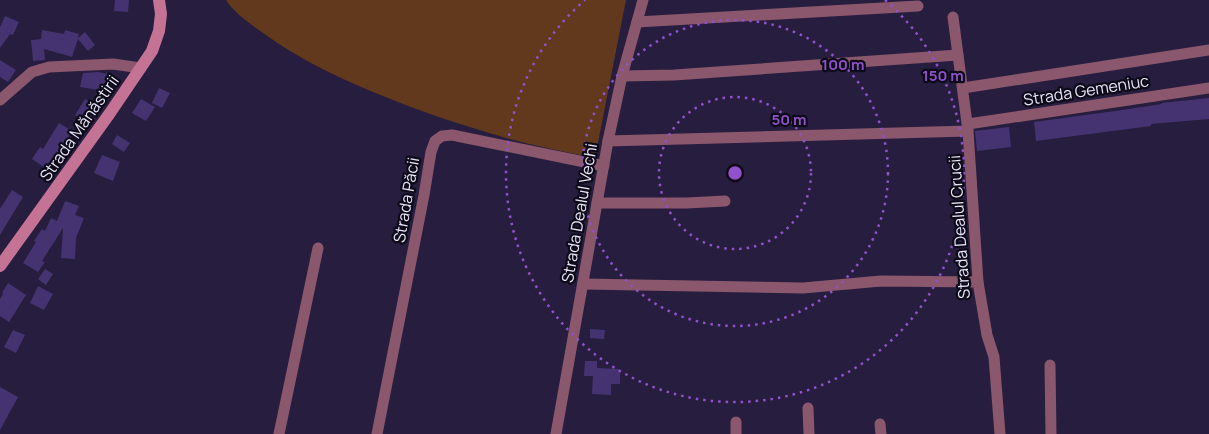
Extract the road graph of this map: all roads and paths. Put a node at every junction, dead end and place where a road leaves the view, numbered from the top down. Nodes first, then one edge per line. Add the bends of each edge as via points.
1 (159, 0) edge
2 (643, 0) edge
3 (918, 6) dead end
4 (953, 17) dead end
5 (637, 22) junction
6 (1209, 50) edge
7 (958, 55) junction
8 (141, 68) junction
9 (622, 76) junction
10 (963, 88) junction
11 (1209, 88) edge
12 (0, 100) edge
13 (968, 127) junction
14 (608, 141) junction
15 (604, 166) junction
16 (725, 201) dead end
17 (597, 203) junction
18 (318, 248) dead end
19 (0, 266) edge
20 (978, 282) junction
21 (583, 284) junction
22 (1050, 365) dead end
23 (808, 408) dead end
24 (736, 422) dead end
25 (278, 434) edge
26 (377, 434) edge
27 (556, 434) edge
28 (736, 434) edge
29 (809, 434) edge
30 (1000, 434) edge
31 (1051, 434) edge

1 - 8 street, Strada Mănăstirii via 159,31
2 - 5 street, Strada Dealul Vechi
3 - 5 street
4 - 7 street, Strada Dealul Crucii
5 - 9 street, Strada Dealul Vechi
6 - 10 street
7 - 9 street
7 - 10 street, Strada Dealul Crucii
8 - 12 street via 113,64 49,67 32,72
8 - 19 street, Strada Mănăstirii
9 - 14 street, Strada Dealul Vechi
10 - 13 street, Strada Dealul Crucii
11 - 13 street, Strada Gemeniuc
13 - 14 street, Strada Gemeniuc
13 - 20 street, Strada Dealul Crucii
14 - 15 street, Strada Dealul Vechi
15 - 17 street, Strada Dealul Vechi
15 - 26 street, Strada Păcii via 452,136 442,136 435,141
16 - 17 street
17 - 21 street, Strada Dealul Vechi
18 - 25 street
20 - 21 street via 881,281 803,288
20 - 30 street, Strada Dealul Crucii via 986,335 994,357
21 - 27 street, Strada Dealul Vechi
22 - 31 street
23 - 29 street
24 - 28 street

